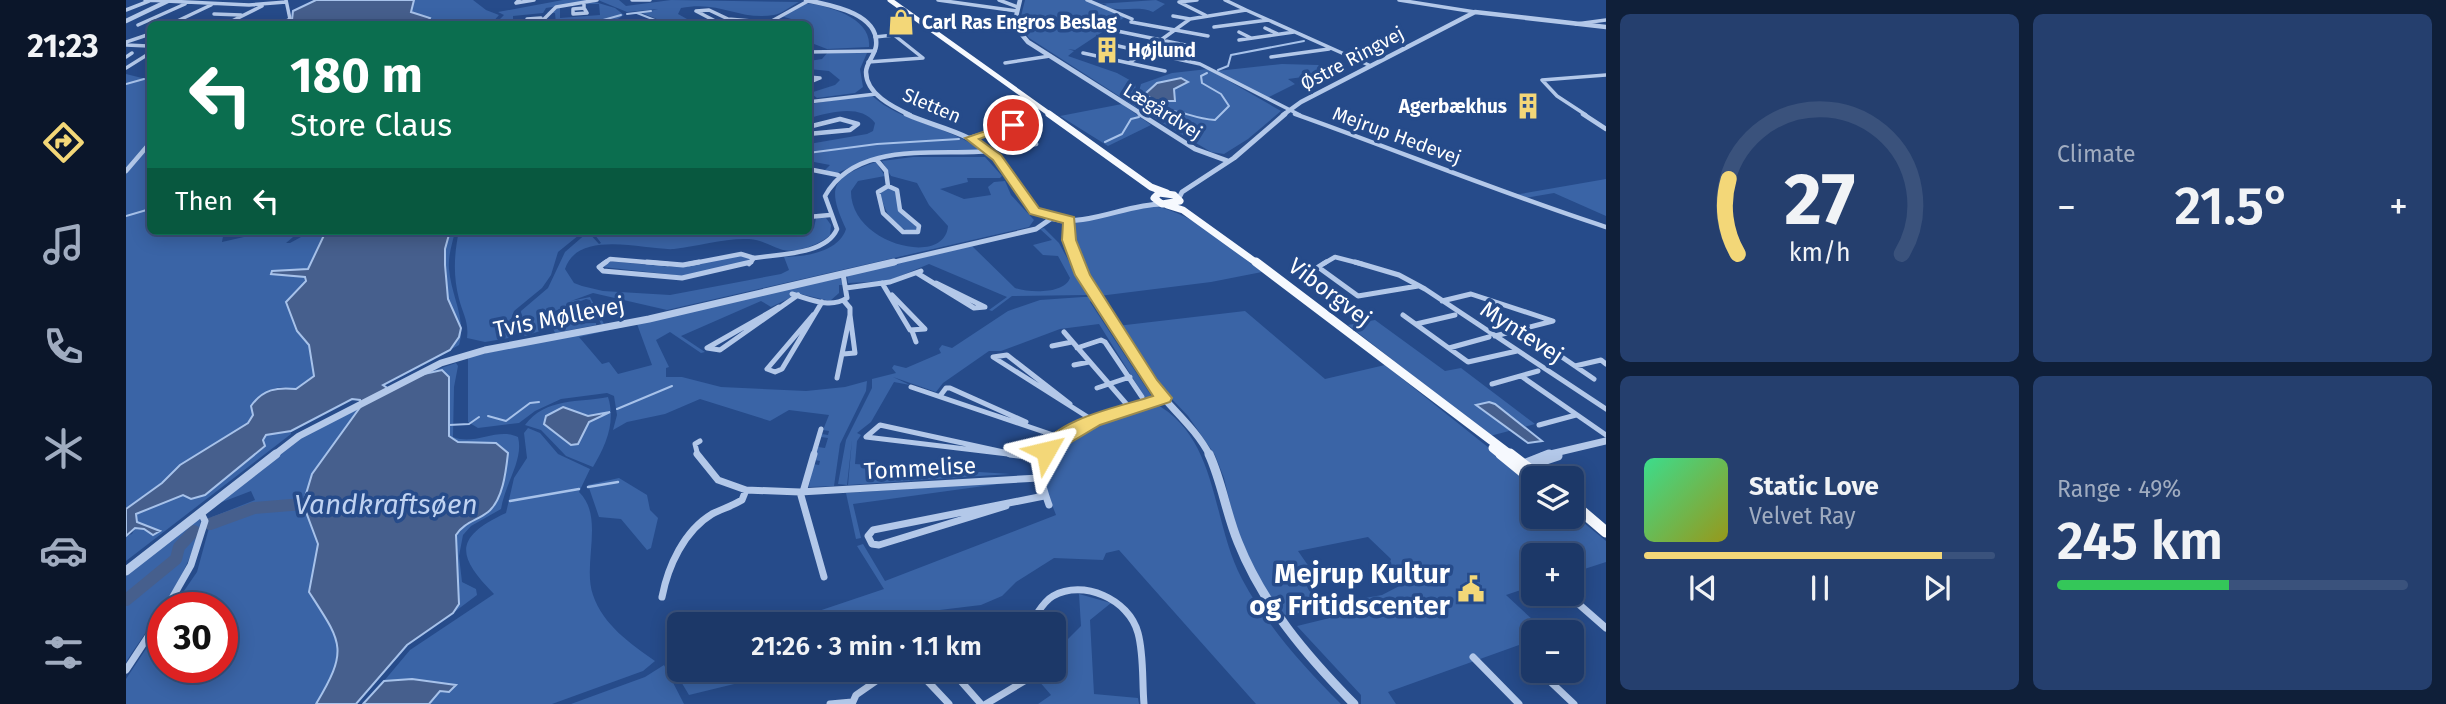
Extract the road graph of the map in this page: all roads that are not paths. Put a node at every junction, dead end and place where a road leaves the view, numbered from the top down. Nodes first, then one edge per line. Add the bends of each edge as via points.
1 (145, 0) edge
2 (198, 0) edge
3 (228, 0) edge
4 (257, 0) edge
5 (519, 0) edge
6 (534, 0) edge
7 (597, 0) edge
8 (632, 0) edge
9 (650, 0) edge
10 (807, 0) edge
11 (890, 0) edge
12 (938, 0) edge
13 (999, 0) edge
14 (1020, 0) edge
15 (1087, 0) edge
16 (1197, 0) edge
17 (1225, 0) edge
18 (1399, 0) edge
19 (151, 1) edge
20 (168, 1) edge
21 (286, 1) edge
22 (1177, 1) edge
23 (190, 3) junction
24 (584, 3) junction
25 (214, 4) junction
26 (221, 4) junction
27 (249, 5) junction
28 (265, 5) junction
29 (584, 8) dead end
30 (1017, 9) junction
31 (126, 10) edge
32 (1246, 10) junction
33 (1475, 12) junction
34 (214, 14) dead end
35 (244, 15) junction
36 (1173, 15) dead end
37 (1205, 15) junction
38 (541, 18) dead end
39 (1190, 19) junction
40 (1268, 20) junction
41 (1606, 20) edge
42 (126, 21) edge
43 (147, 21) edge
44 (147, 21) edge
45 (177, 21) edge
46 (232, 21) edge
47 (286, 21) edge
48 (715, 21) edge
49 (756, 21) edge
50 (772, 21) edge
51 (1576, 23) junction
52 (138, 25) dead end
53 (1214, 27) dead end
54 (1606, 27) edge
55 (1265, 28) dead end
56 (1175, 30) junction
57 (1117, 31) dead end
58 (1239, 32) dead end
59 (1294, 32) junction
60 (1278, 34) junction
61 (126, 35) edge
62 (147, 35) edge
63 (140, 36) junction
64 (1208, 36) dead end
65 (876, 37) junction
66 (1252, 39) junction
67 (1161, 40) junction
68 (1239, 40) dead end
69 (1100, 42) dead end
70 (126, 43) edge
71 (147, 46) edge
72 (1195, 47) dead end
73 (1329, 49) junction
74 (875, 51) junction
75 (812, 52) edge
76 (1083, 52) dead end
77 (1145, 52) junction
78 (132, 53) dead end
79 (147, 56) edge
80 (1050, 56) junction
81 (126, 57) edge
82 (1272, 57) dead end
83 (869, 62) junction
84 (1005, 63) dead end
85 (1129, 63) junction
86 (1371, 66) junction
87 (126, 68) edge
88 (1165, 71) dead end
89 (1606, 75) edge
90 (876, 94) junction
91 (812, 96) edge
92 (818, 100) junction
93 (812, 101) edge
94 (1288, 111) junction
95 (812, 126) edge
96 (1006, 127) junction
97 (1606, 129) edge
98 (812, 134) edge
99 (971, 138) junction
100 (147, 146) edge
101 (990, 151) junction
102 (876, 159) junction
103 (1226, 160) junction
104 (126, 171) edge
105 (812, 171) edge
106 (838, 175) junction
107 (888, 186) junction
108 (1150, 187) junction
109 (1168, 193) junction
110 (1154, 197) junction
111 (1141, 204) junction
112 (1180, 204) junction
113 (1165, 205) junction
114 (830, 215) junction
115 (812, 217) edge
116 (1052, 218) junction
117 (1070, 220) junction
118 (1606, 227) edge
119 (754, 258) junction
120 (843, 274) junction
121 (882, 283) junction
122 (936, 283) junction
123 (1418, 286) junction
124 (846, 288) junction
125 (892, 295) junction
126 (844, 301) junction
127 (1442, 301) junction
128 (822, 302) junction
129 (779, 307) junction
130 (813, 315) junction
131 (850, 315) junction
132 (1455, 315) dead end
133 (1403, 316) dead end
134 (1416, 324) junction
135 (912, 331) junction
136 (1064, 332) dead end
137 (1492, 337) junction
138 (916, 342) dead end
139 (1072, 342) junction
140 (1052, 346) dead end
141 (1077, 348) junction
142 (1448, 348) junction
143 (1518, 350) junction
144 (1556, 353) dead end
145 (843, 354) junction
146 (1604, 361) edge
147 (1089, 362) junction
148 (1074, 365) dead end
149 (1575, 366) junction
150 (1538, 372) dead end
151 (1521, 376) junction
152 (1130, 377) junction
153 (837, 378) dead end
154 (1594, 379) dead end
155 (1492, 384) dead end
156 (1109, 385) junction
157 (911, 387) dead end
158 (1097, 388) dead end
159 (940, 396) junction
160 (1142, 397) dead end
161 (1164, 398) junction
162 (1070, 404) junction
163 (1129, 407) junction
164 (1606, 409) edge
165 (1450, 411) junction
166 (1577, 415) junction
167 (1094, 421) junction
168 (1539, 425) dead end
169 (1036, 427) junction
170 (821, 429) dead end
171 (1062, 438) junction
172 (1606, 438) edge
173 (700, 441) dead end
174 (1564, 452) junction
175 (1008, 453) junction
176 (1042, 458) junction
177 (1534, 464) joint
178 (1522, 466) edge
179 (1522, 466) edge
180 (1526, 466) edge
181 (1527, 466) edge
182 (1039, 478) junction
183 (746, 490) junction
184 (801, 492) junction
185 (1044, 496) junction
186 (1049, 505) dead end
187 (1006, 506) junction
188 (199, 512) junction
189 (1584, 515) edge
190 (1606, 534) edge
191 (126, 571) edge
192 (824, 577) dead end
193 (176, 592) edge
194 (662, 597) dead end
195 (1581, 606) edge
196 (1038, 612) edge
197 (1606, 628) edge
198 (147, 638) edge
199 (1473, 657) dead end
200 (126, 670) edge
201 (875, 682) edge
202 (928, 682) edge
203 (963, 682) edge
204 (1022, 682) edge
205 (1552, 683) edge
206 (852, 703) edge
207 (830, 704) edge
208 (949, 704) edge
209 (984, 704) edge
210 (1144, 704) edge
211 (1151, 704) edge
212 (1354, 704) edge
213 (1519, 704) edge
214 (1574, 704) edge

1 - 19 street
2 - 23 street
3 - 26 street
4 - 27 street
5 - 6 street via 515,2
7 - 24 street
8 - 9 street
10 - 50 street
10 - 65 street, Sletten via 856,16
11 - 108 main road
12 - 30 street
13 - 30 street
14 - 30 street
15 - 56 street via 1131,20
16 - 22 street
17 - 32 street
18 - 33 street
19 - 20 street
19 - 31 street
20 - 23 street
20 - 42 street
21 - 28 street
21 - 47 street via 290,19
22 - 37 street
23 - 25 street
23 - 43 street
24 - 29 street
24 - 38 street via 554,6
25 - 26 street
25 - 45 street
26 - 27 street
27 - 28 street
28 - 35 street
30 - 80 street, Lægårdvej via 1014,25 1018,34
32 - 37 street
32 - 40 street
33 - 51 street
33 - 86 street, Østre Ringvej
34 - 35 street
35 - 46 street
36 - 39 street
37 - 39 street
39 - 56 street
40 - 53 street
40 - 59 street
41 - 51 street
44 - 52 street
48 - 49 street via 696,11 709,9 728,19
51 - 54 street
55 - 60 street
56 - 64 street
56 - 67 street
57 - 67 street
58 - 66 street
59 - 60 street
59 - 73 street
60 - 66 street
61 - 63 street
62 - 63 street
63 - 70 street
65 - 74 street
65 - 83 street, Sletten via 894,35 923,58
66 - 68 street
67 - 72 street
67 - 77 street
69 - 77 street, Mejrup Hedevej
70 - 71 street
73 - 82 street
73 - 86 street
74 - 75 street
74 - 83 street
76 - 85 street
77 - 85 street
77 - 94 street, Mejrup Hedevej via 1207,67
78 - 81 street
79 - 87 street
80 - 84 street
80 - 103 street, Lægårdvej via 1195,149
83 - 90 street, Sletten via 867,78
85 - 88 street
86 - 94 street, Østre Ringvej
89 - 97 street via 1542,80 1557,96
90 - 92 street
90 - 99 street, Sletten via 902,111
91 - 92 street
92 - 93 street
94 - 103 street, Østre Ringvej
94 - 118 street, Mejrup Hedevej
95 - 98 street via 840,119 858,124 850,130
96 - 96 street via 1013,125 1036,144 1029,145
96 - 99 street, Sletten
99 - 101 street, Sletten
100 - 104 street
101 - 102 street
101 - 116 street, Sletten via 1031,208
102 - 106 street
102 - 107 street via 886,172
103 - 109 street, Østre Ringvej
103 - 112 street, Østre Ringvej via 1182,192
105 - 106 street
106 - 114 street via 825,196
107 - 107 street via 897,190 900,210 919,226 918,232 903,232 883,213 878,192
108 - 109 main road
108 - 110 main road
109 - 110 main road
109 - 112 main road
110 - 111 street, Sletten
110 - 113 main road, Viborgvej
111 - 113 street, Sletten
111 - 117 street, Sletten
112 - 113 main road, Viborgvej
112 - 165 main road, Viborgvej
114 - 115 street
114 - 119 street via 837,229 824,244
116 - 117 street, Sletten
116 - 120 street, Tvis Møllevej via 1036,229
117 - 161 street via 1069,240 1083,275
119 - 119 street via 748,265 682,278 599,267 610,259 672,265 741,254
120 - 124 street
120 - 188 street, Tvis Møllevej via 463,356 388,388 285,444
121 - 122 street via 919,272
121 - 124 street
121 - 125 street
122 - 122 street via 984,305 985,307 974,308
123 - 123 street, Myntevej via 1380,269 1335,257 1318,267 1358,296
123 - 127 street, Myntevej
124 - 126 street
125 - 135 street
125 - 135 street via 925,328
126 - 128 street
126 - 131 street
127 - 137 street, Myntevej
127 - 137 street via 1471,295 1553,321
128 - 129 street via 795,295
128 - 130 street
129 - 129 street via 720,350 707,348 709,344
130 - 130 street via 782,369 768,370 767,366
131 - 145 street
131 - 145 street via 855,350 852,355
132 - 134 street
133 - 134 street
134 - 142 street
135 - 138 street
136 - 139 street
137 - 142 street
137 - 143 street, Myntevej
139 - 140 street
139 - 141 street
141 - 147 street
141 - 152 street via 1105,342
142 - 143 street via 1468,362
143 - 164 street, Myntevej
144 - 149 street
145 - 153 street
146 - 149 street
147 - 148 street
147 - 156 street
149 - 154 street
150 - 151 street
151 - 155 street
151 - 166 street
152 - 156 street
152 - 160 street
156 - 158 street
156 - 163 street
157 - 159 street
159 - 169 street
159 - 169 street via 950,388
161 - 163 street
161 - 212 street via 1207,449 1236,538 1262,594 1307,654
162 - 162 street via 993,359 993,357 1007,355
162 - 167 street
163 - 167 street
165 - 178 main road, Viborgvej
165 - 179 main road, Viborgvej
166 - 168 street
166 - 172 street
167 - 171 street
169 - 171 street
170 - 184 street
171 - 176 street
172 - 174 street
173 - 183 street, Tommelise via 695,444 698,457 718,480
174 - 177 street
174 - 180 street
175 - 175 street via 869,440 866,438 880,425
175 - 176 street
176 - 182 street
177 - 181 main road
182 - 184 street, Tommelise
182 - 185 street
183 - 184 street, Tommelise
183 - 194 street via 743,500 709,516 690,536 667,577
184 - 192 street
185 - 186 street
185 - 187 street
187 - 187 street via 873,530 869,541 879,545
188 - 191 street, Tvis Møllevej
188 - 193 street via 205,521 191,565
189 - 190 main road
195 - 197 street
196 - 210 street via 1064,592 1097,593 1122,606 1138,633
198 - 200 street
199 - 213 street
201 - 206 street
202 - 208 street
203 - 209 street
204 - 209 street
205 - 214 street
206 - 207 street
210 - 211 street

